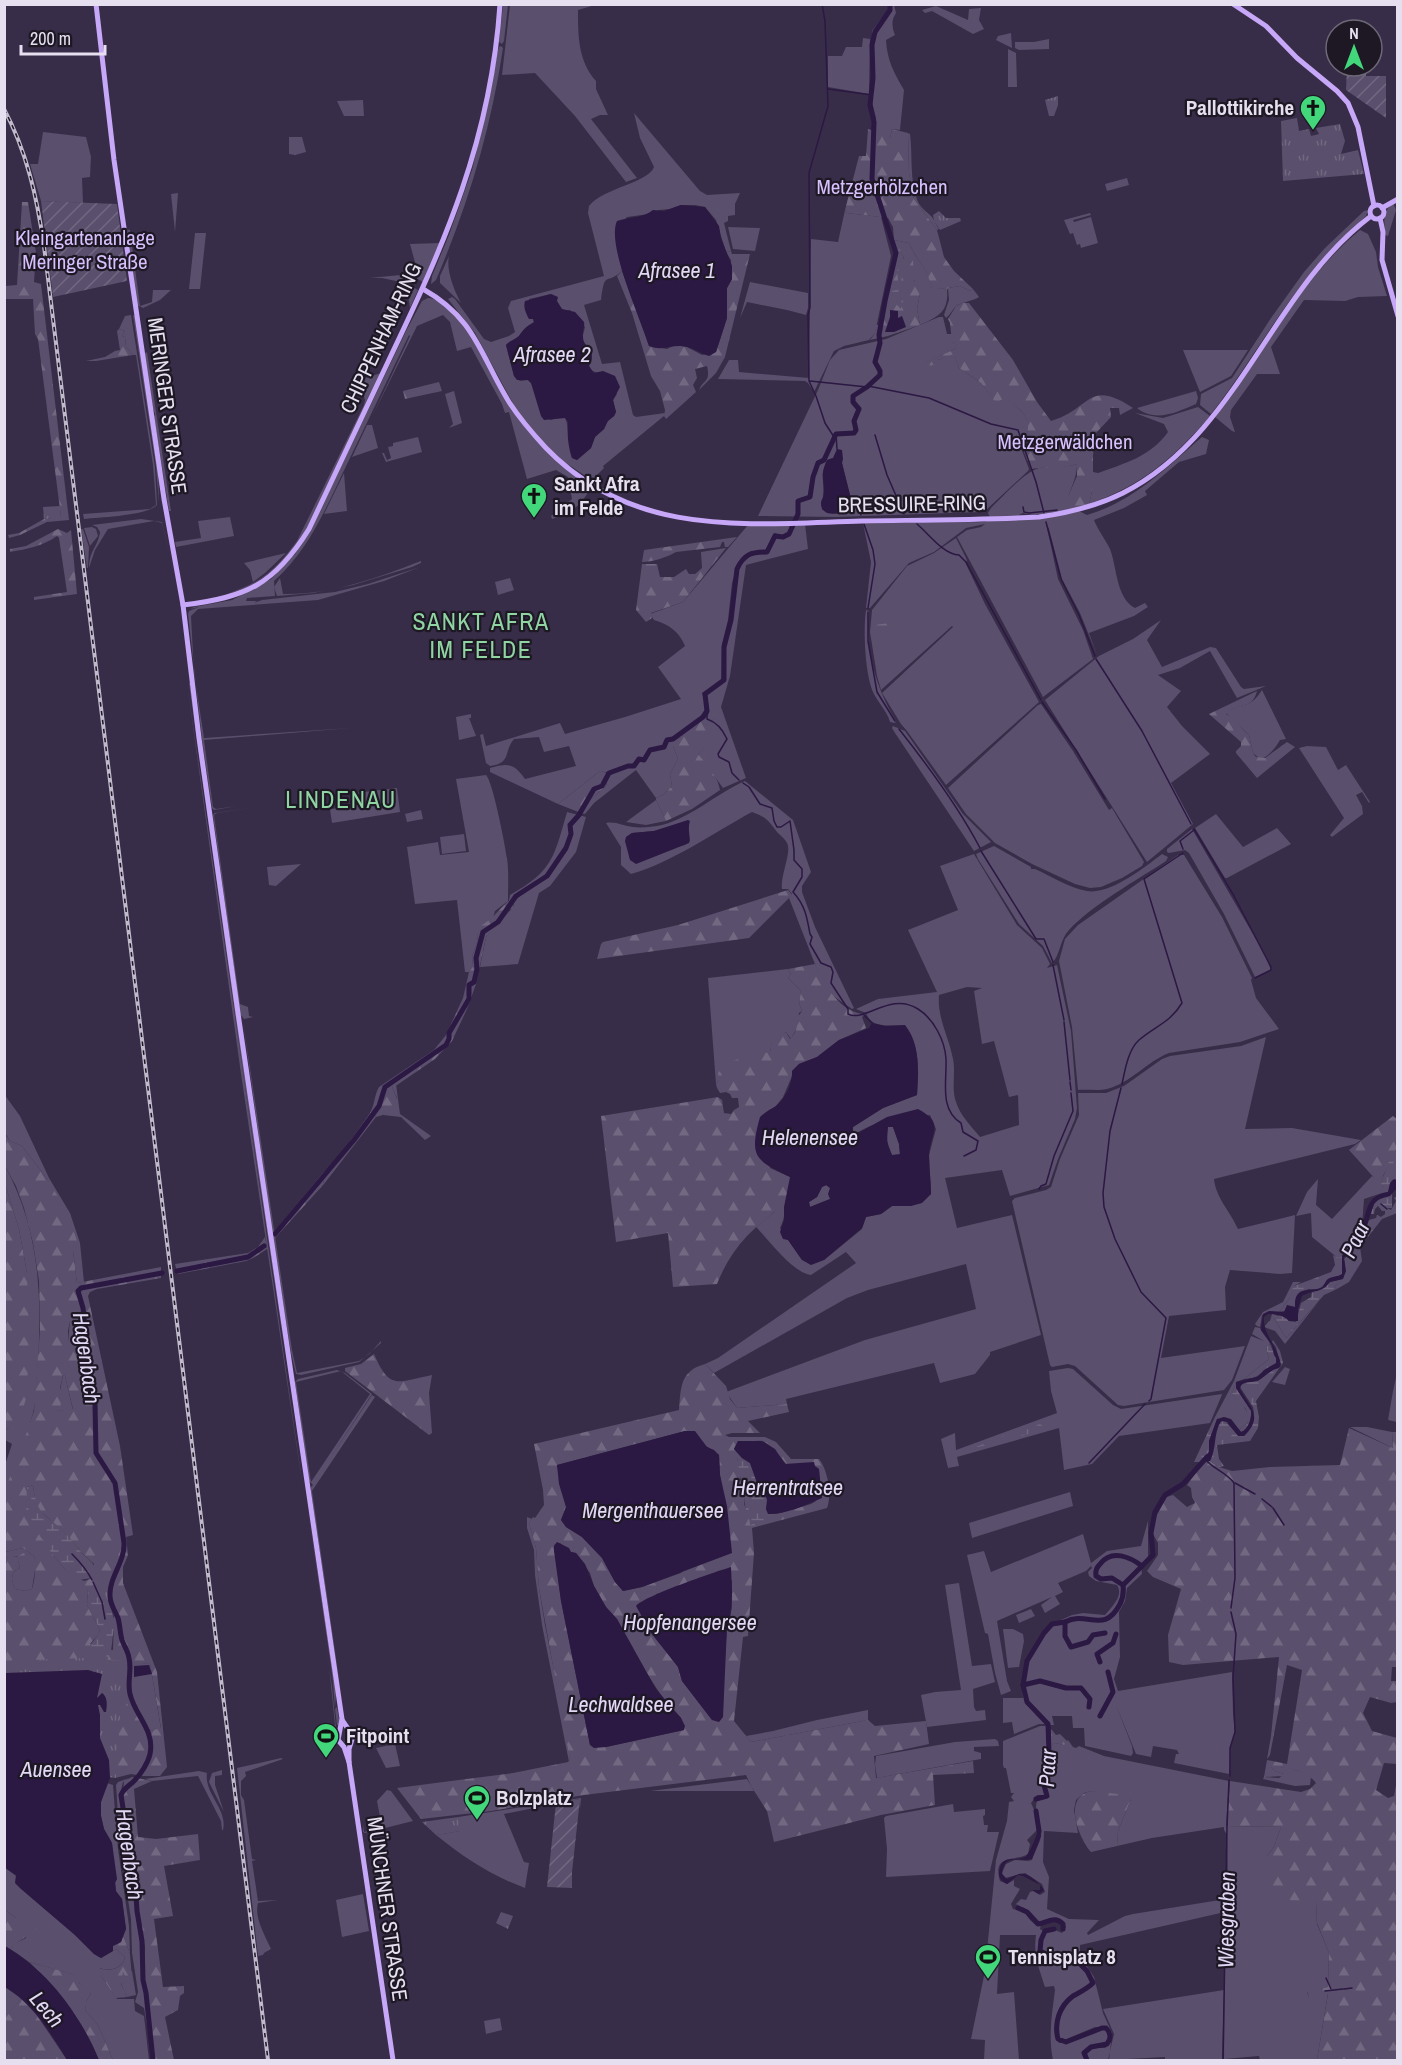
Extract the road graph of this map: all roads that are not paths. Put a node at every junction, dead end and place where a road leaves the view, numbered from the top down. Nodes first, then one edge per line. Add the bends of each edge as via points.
1 (96, 4) edge
2 (500, 4) edge
3 (1233, 4) edge
4 (1398, 199) edge
5 (1374, 206) junction
6 (1382, 208) junction
7 (1371, 216) junction
8 (1380, 218) junction
9 (428, 278) junction
10 (423, 289) junction
11 (436, 296) junction
12 (417, 302) junction
13 (1398, 316) edge
14 (195, 603) junction
15 (183, 605) junction
16 (184, 620) junction
17 (342, 1719) junction
18 (350, 1732) junction
19 (339, 1733) junction
20 (351, 1743) junction
21 (341, 1744) junction
22 (349, 1762) junction
23 (393, 2061) edge

1 - 15 main road, MERINGER STRASSE via 111,140
2 - 9 main road, CHIPPENHAM-RING via 479,136 462,194
3 - 5 main road via 1266,26 1348,103 1358,127
4 - 6 main road
5 - 6 main road
5 - 7 main road
6 - 8 main road
7 - 8 main road
7 - 11 main road, BRESSUIRE-RING via 1331,253 1298,293 1220,408 1177,456 1120,495 1077,510 1039,517 736,524 652,512 590,483 553,454 510,402 474,334
8 - 13 main road via 1382,260
9 - 10 main road, CHIPPENHAM-RING
9 - 11 main road
10 - 11 main road, BRESSUIRE-RING
10 - 12 main road, CHIPPENHAM-RING
11 - 12 main road
12 - 14 main road, CHIPPENHAM-RING via 309,529 292,555 274,574 251,589
14 - 15 main road, CHIPPENHAM-RING
14 - 16 main road
15 - 16 main road, MERINGER STRASSE
16 - 17 main road, MERINGER STRASSE
17 - 18 main road
17 - 19 main road
18 - 19 main road
18 - 20 main road
19 - 21 main road
20 - 21 main road
20 - 22 main road, MÜNCHNER STRASSE
21 - 22 main road, MÜNCHNER STRASSE
22 - 23 main road, MÜNCHNER STRASSE

